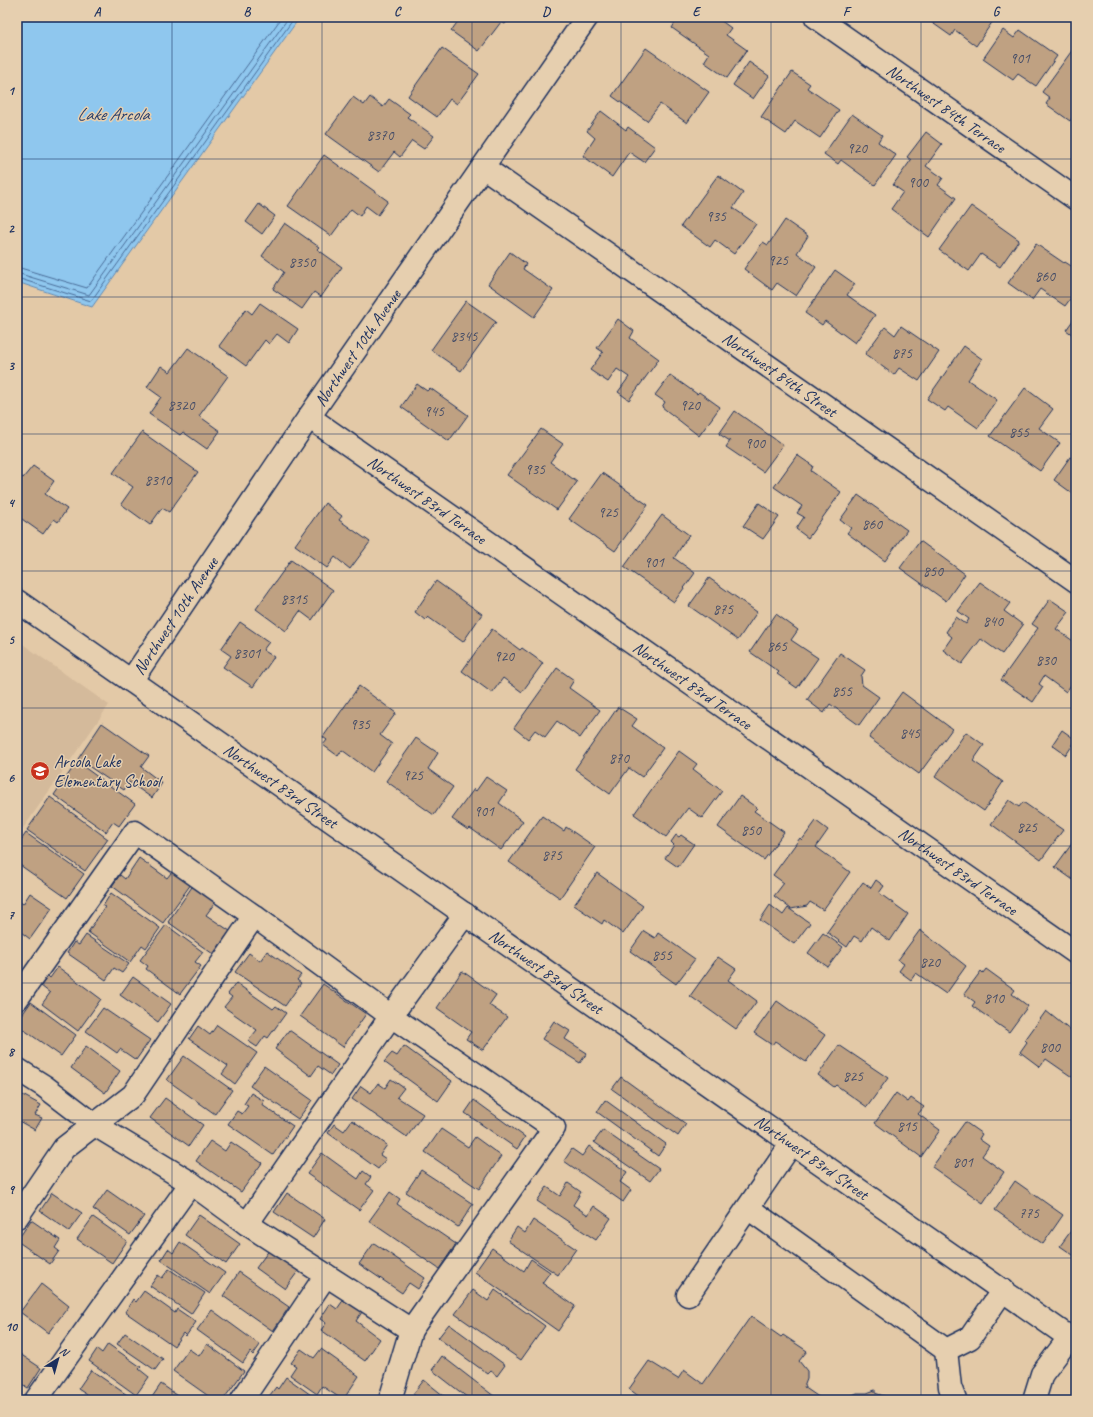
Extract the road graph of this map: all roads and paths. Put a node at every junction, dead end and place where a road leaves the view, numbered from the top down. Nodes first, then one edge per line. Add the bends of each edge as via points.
1 (587, 17) edge
2 (816, 17) edge
3 (483, 167) junction
4 (1076, 199) edge
5 (309, 417) junction
6 (1076, 582) edge
7 (17, 601) edge
8 (131, 681) junction
9 (465, 914) junction
10 (254, 916) junction
11 (1076, 953) edge
12 (17, 999) edge
13 (391, 1016) junction
14 (17, 1069) edge
15 (95, 1125) junction
16 (792, 1143) junction
17 (191, 1183) junction
18 (748, 1208) junction
19 (17, 1216) edge
20 (247, 1224) junction
21 (326, 1274) junction
22 (1002, 1290) junction
23 (688, 1295) dead end
24 (411, 1330) junction
25 (1073, 1339) edge
26 (946, 1350) junction
27 (36, 1400) edge
28 (242, 1400) edge
29 (390, 1400) edge
30 (955, 1400) edge
31 (1034, 1400) edge

1 - 3 street, Northwest 10th Avenue
2 - 4 street, Northwest 84th Terrace
3 - 5 street, Northwest 10th Avenue
3 - 6 street, Northwest 84th Street
5 - 8 street, Northwest 10th Avenue
5 - 11 street, Northwest 83rd Terrace
7 - 8 street, Northwest 83rd Street
8 - 9 street, Northwest 83rd Street
9 - 13 street
9 - 16 street, Northwest 83rd Street
10 - 12 street via 135,832
10 - 13 street
10 - 15 street via 133,1095
13 - 20 street
13 - 24 street via 554,1128
14 - 15 street
15 - 17 street
15 - 19 street via 64,1148
16 - 18 street
16 - 22 street, Northwest 83rd Street
17 - 20 street
17 - 27 street
18 - 23 street
18 - 26 street
20 - 21 street
21 - 24 street
21 - 28 street
22 - 25 street, Northwest 83rd Street
22 - 26 street via 970,1338
24 - 29 street
25 - 31 street via 1042,1374
26 - 30 street via 950,1387

